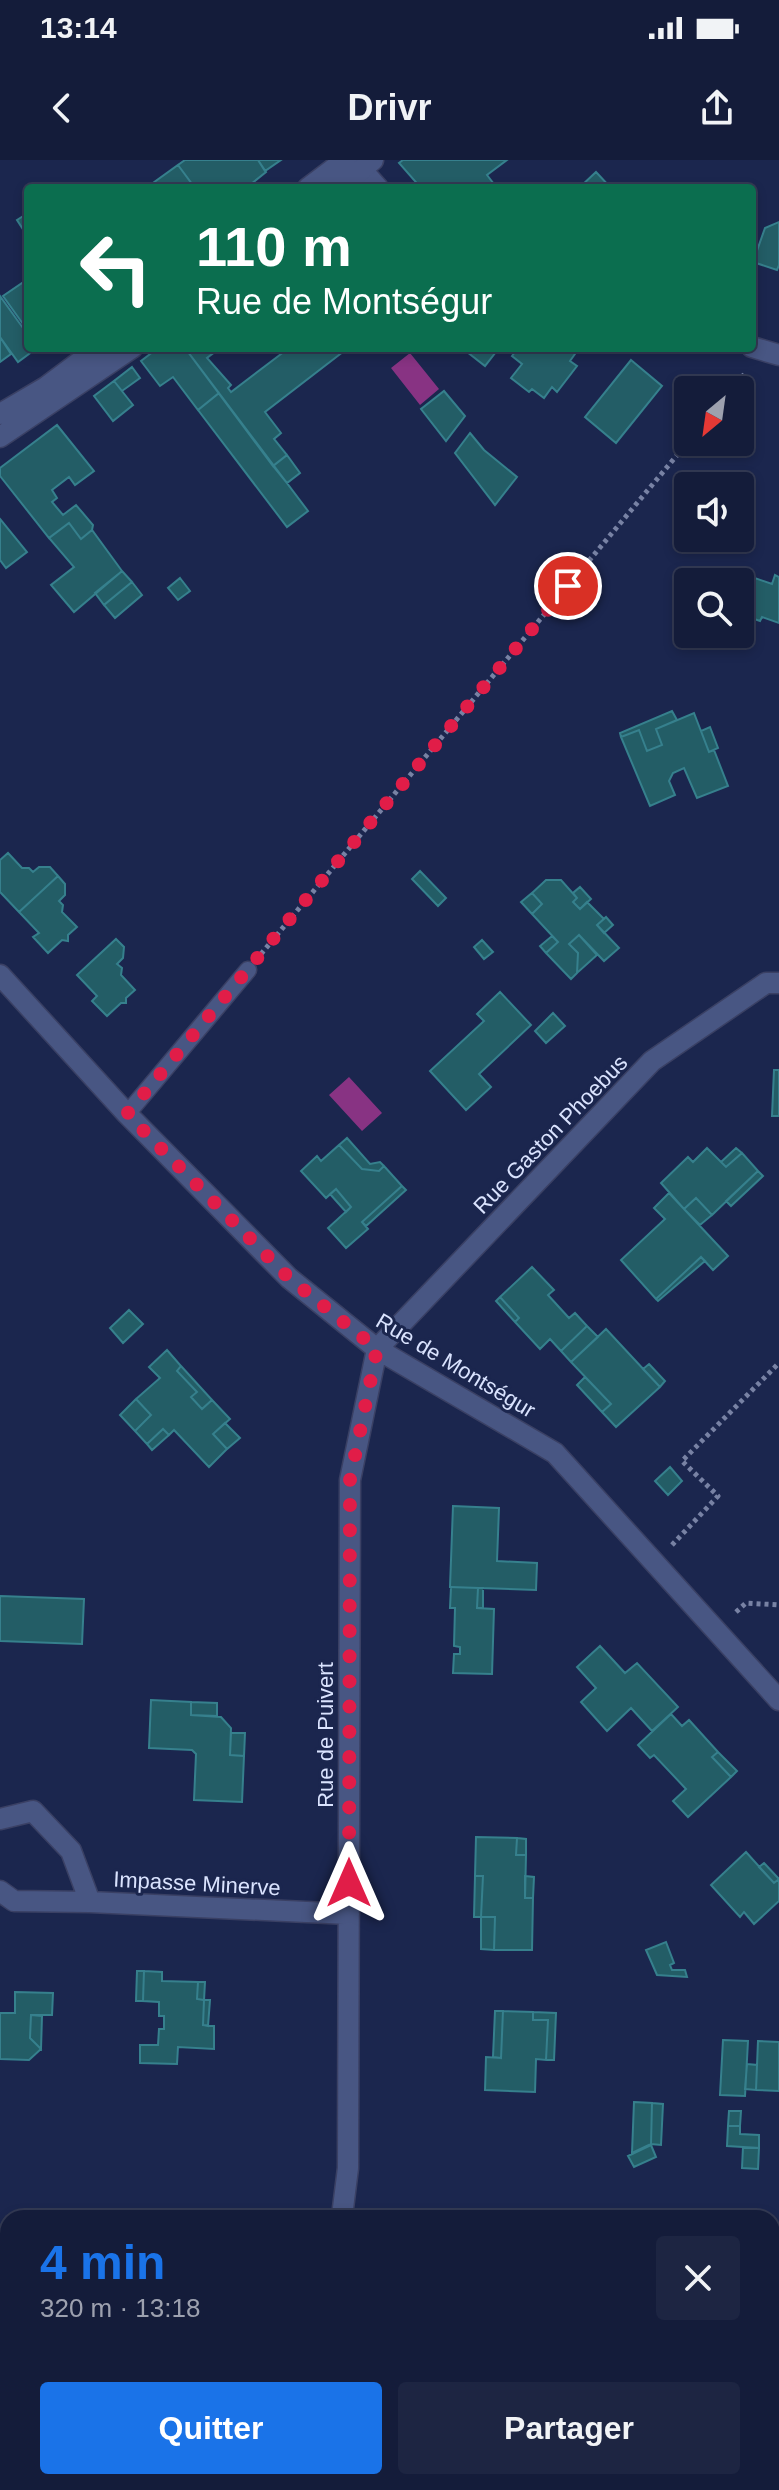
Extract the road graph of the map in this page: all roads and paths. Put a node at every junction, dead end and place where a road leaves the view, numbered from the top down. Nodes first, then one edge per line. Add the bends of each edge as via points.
1 (358, 162) edge
2 (316, 184) edge
3 (343, 184) edge
4 (375, 184) edge
5 (756, 348) edge
6 (93, 352) edge
7 (126, 352) edge
8 (779, 355) edge
9 (0, 414) edge
10 (0, 437) edge
11 (676, 456) edge
12 (248, 970) joint
13 (0, 975) edge
14 (779, 983) edge
15 (127, 1114) junction
16 (377, 1349) junction
17 (779, 1363) edge
18 (655, 1563) junction
19 (779, 1605) edge
20 (715, 1631) junction
21 (779, 1700) edge
22 (0, 1819) edge
23 (0, 1891) edge
24 (90, 1902) junction
25 (349, 1914) junction
26 (343, 2210) edge

1 - 2 street
1 - 3 street
1 - 4 street
5 - 8 street
6 - 9 street
7 - 10 street
11 - 12 path
12 - 15 lane
13 - 15 street, Rue de Montségur
14 - 16 street, Rue Gaston Phoebus via 766,983 652,1061
15 - 16 street, Rue de Montségur via 289,1278
16 - 18 street, Rue de Montségur via 555,1453
16 - 25 street, Rue de Puivert via 350,1480
17 - 18 path via 682,1461 718,1496
18 - 20 street, Rue de Montségur
19 - 20 path via 746,1603
20 - 21 street, Rue de Montségur
22 - 24 street, Impasse Minerve via 33,1811 71,1851
23 - 24 street, Impasse Minerve via 14,1901
24 - 25 street, Impasse Minerve
25 - 26 street, Rue de Puivert via 348,2168

